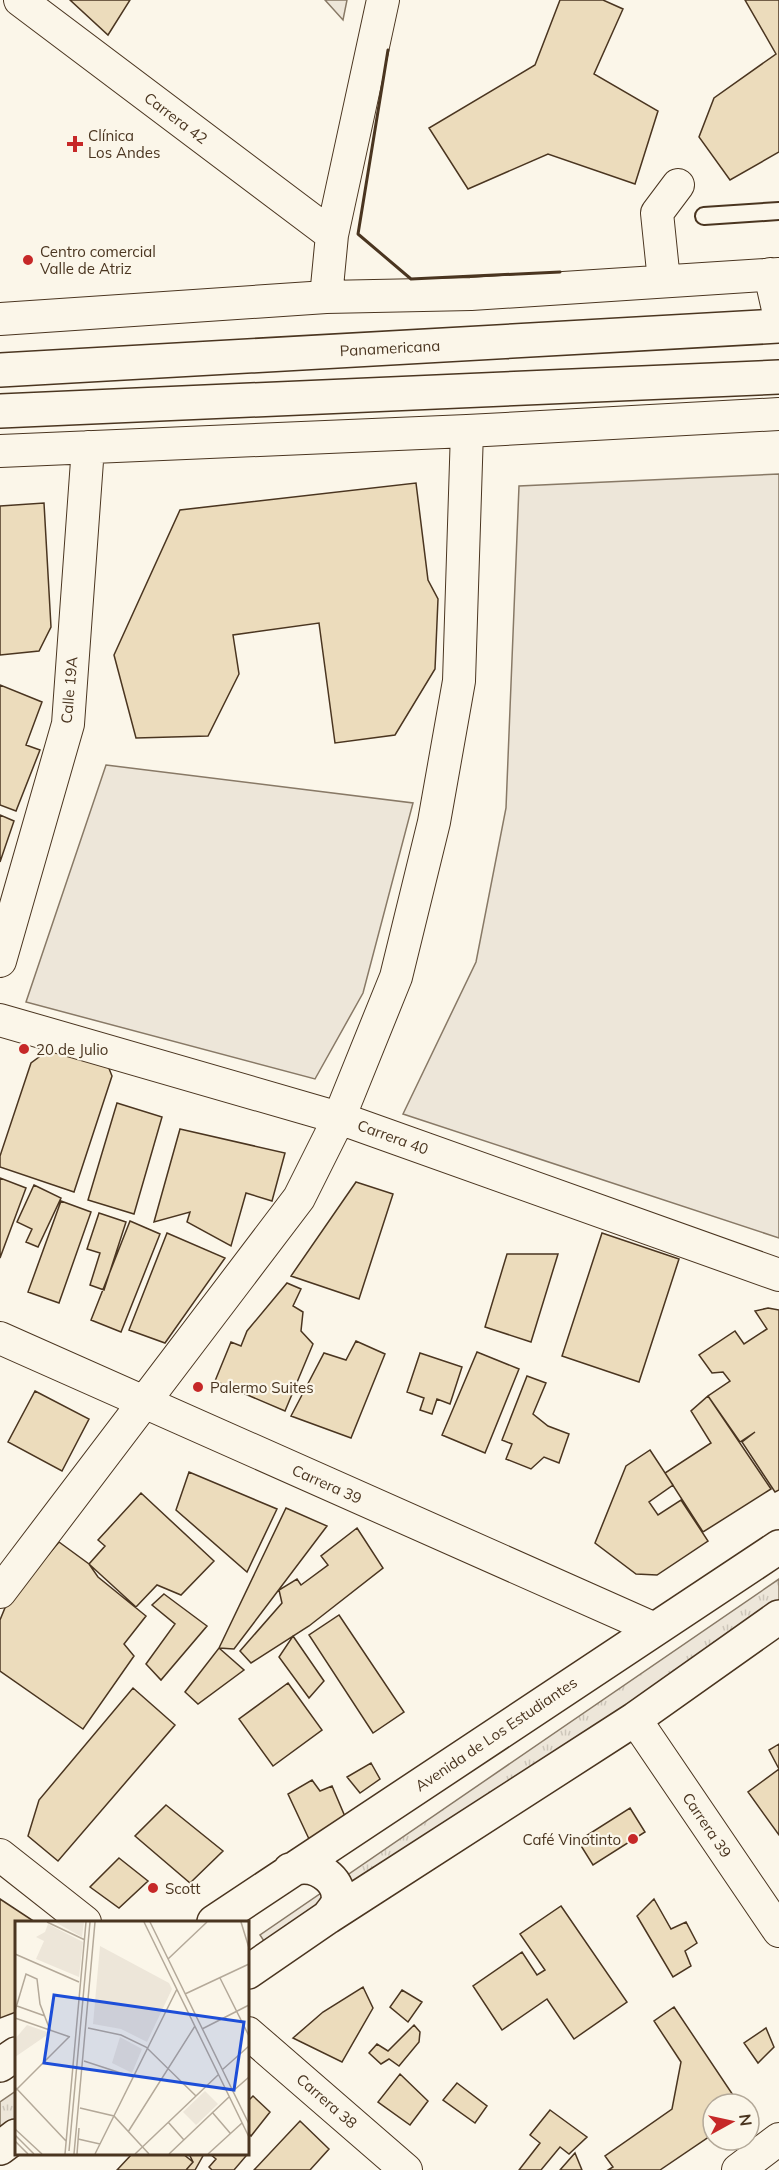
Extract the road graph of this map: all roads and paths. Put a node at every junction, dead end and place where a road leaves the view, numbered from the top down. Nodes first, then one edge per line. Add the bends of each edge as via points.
1 (20, 0) edge
2 (388, 5) edge
3 (678, 185) dead end
4 (779, 211) edge
5 (704, 216) dead end
6 (332, 235) junction
7 (774, 274) edge
8 (664, 281) junction
9 (326, 297) junction
10 (779, 314) edge
11 (0, 319) edge
12 (779, 326) edge
13 (0, 370) edge
14 (779, 377) edge
15 (0, 411) edge
16 (779, 414) edge
17 (467, 431) junction
18 (88, 447) junction
19 (0, 451) edge
20 (0, 961) edge
21 (0, 1020) edge
22 (339, 1118) junction
23 (779, 1275) edge
24 (0, 1338) edge
25 (145, 1403) junction
26 (779, 1547) edge
27 (0, 1592) edge
28 (779, 1617) edge
29 (655, 1629) junction
30 (635, 1719) junction
31 (0, 1855) edge
32 (290, 1870) junction
33 (328, 1917) junction
34 (82, 1921) edge
35 (217, 1921) edge
36 (779, 1931) edge
37 (249, 1971) edge
38 (249, 2034) edge
39 (15, 2055) edge
40 (0, 2065) edge
41 (15, 2137) edge
42 (779, 2139) edge
43 (0, 2148) edge
44 (406, 2170) edge
45 (738, 2170) edge

1 - 6 street, Carrera 42
2 - 6 street
3 - 8 street via 657,213
4 - 5 lane
6 - 9 street
7 - 8 street
7 - 10 street
8 - 9 street via 471,294
9 - 11 street
12 - 13 main road, Panamericana
14 - 15 main road
16 - 17 street
17 - 18 street
17 - 22 street via 459,681 434,822 396,977
18 - 19 street
18 - 20 street, Calle 19A via 68,724
21 - 22 street, Carrera 40
22 - 23 street, Carrera 40
22 - 25 street via 298,1198
24 - 25 street, Carrera 39
25 - 27 street
25 - 29 street, Carrera 39
26 - 29 main road, Avenida de Los Estudiantes
28 - 30 main road
29 - 32 main road, Avenida de Los Estudiantes
30 - 33 main road
30 - 36 street, Carrera 39
31 - 34 street
32 - 33 main road via 317,1869 328,1876 338,1901
32 - 35 main road, Avenida de Los Estudiantes
33 - 37 main road
38 - 44 street, Carrera 38
39 - 40 main road
41 - 43 main road
42 - 45 street

